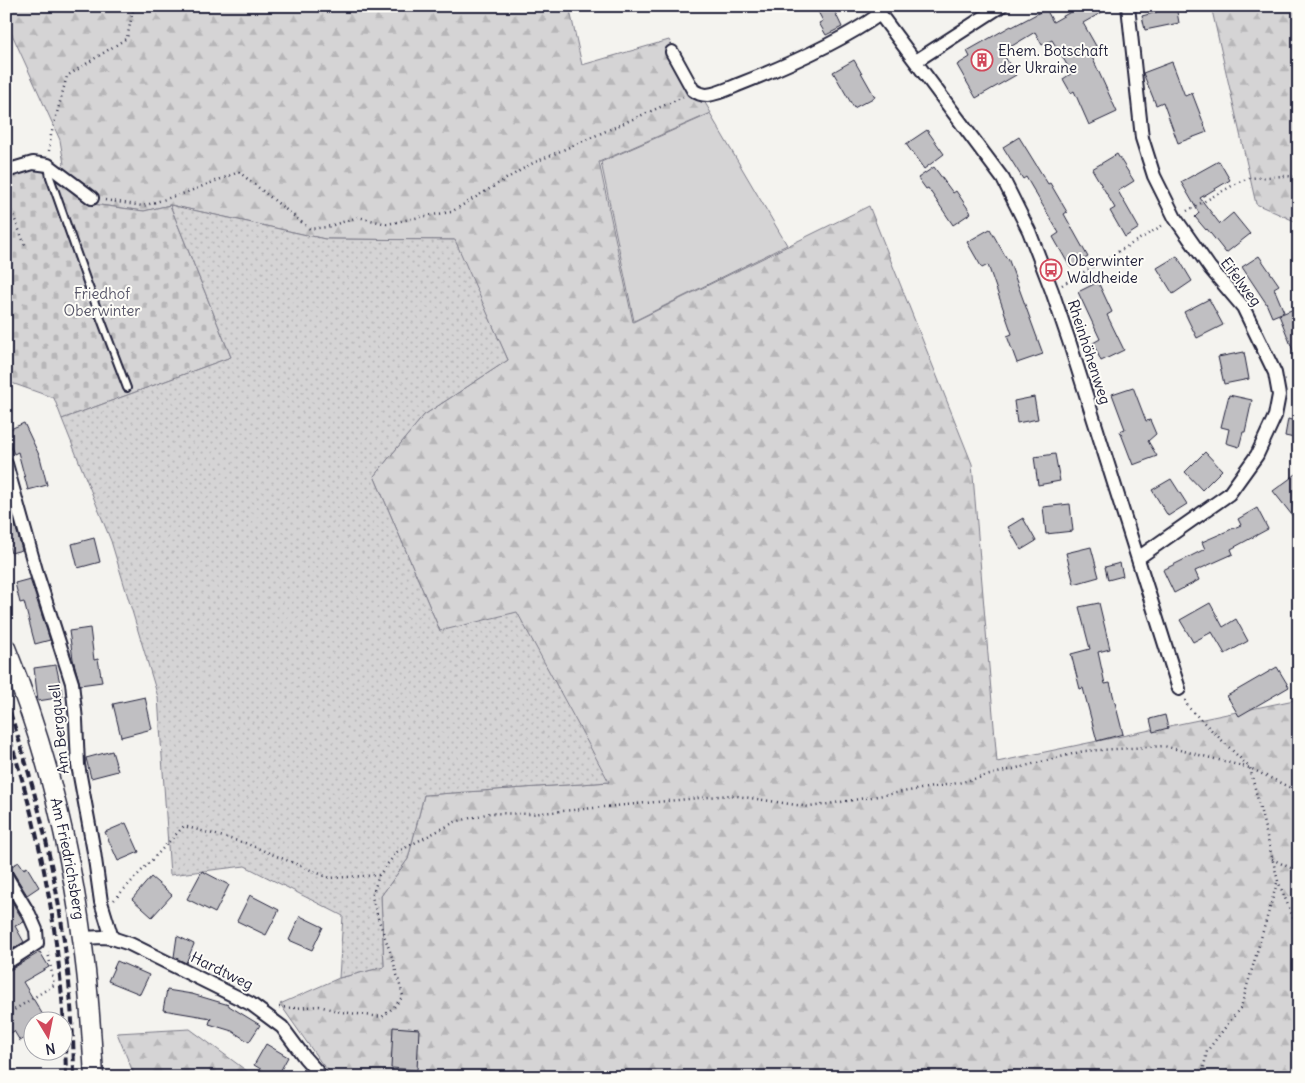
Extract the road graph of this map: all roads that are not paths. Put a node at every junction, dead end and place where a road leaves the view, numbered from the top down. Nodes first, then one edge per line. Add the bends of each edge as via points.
1 (1001, 6) edge
2 (1128, 6) edge
3 (877, 10) edge
4 (672, 52) dead end
5 (916, 61) junction
6 (48, 165) junction
7 (6, 171) edge
8 (92, 198) road end
9 (127, 388) dead end
10 (6, 464) edge
11 (1138, 558) junction
12 (6, 648) edge
13 (1179, 689) road end
14 (6, 876) edge
15 (82, 938) junction
16 (112, 938) junction
17 (6, 963) edge
18 (94, 1077) edge
19 (322, 1077) edge

1 - 5 street
2 - 11 street, Eifelweg via 1142,138 1154,176 1175,218 1210,268 1243,307 1274,373 1279,395 1275,416 1257,455 1229,494
3 - 4 street via 852,33 756,78 705,95 691,87
3 - 5 street, Rheinhöhenweg
5 - 11 street, Rheinhöhenweg via 1004,179 1029,231 1052,291
6 - 7 street via 34,163
6 - 8 street
6 - 9 lane
10 - 16 street, Am Bergquell via 72,683 78,765 101,902
11 - 13 street, Rheinhöhenweg
12 - 15 street, Am Friedrichsberg via 47,768 67,849
14 - 17 street via 29,914 37,943
15 - 16 street, Hardtweg
15 - 18 street, Am Friedrichsberg
16 - 19 street, Hardtweg via 251,1004 282,1027

